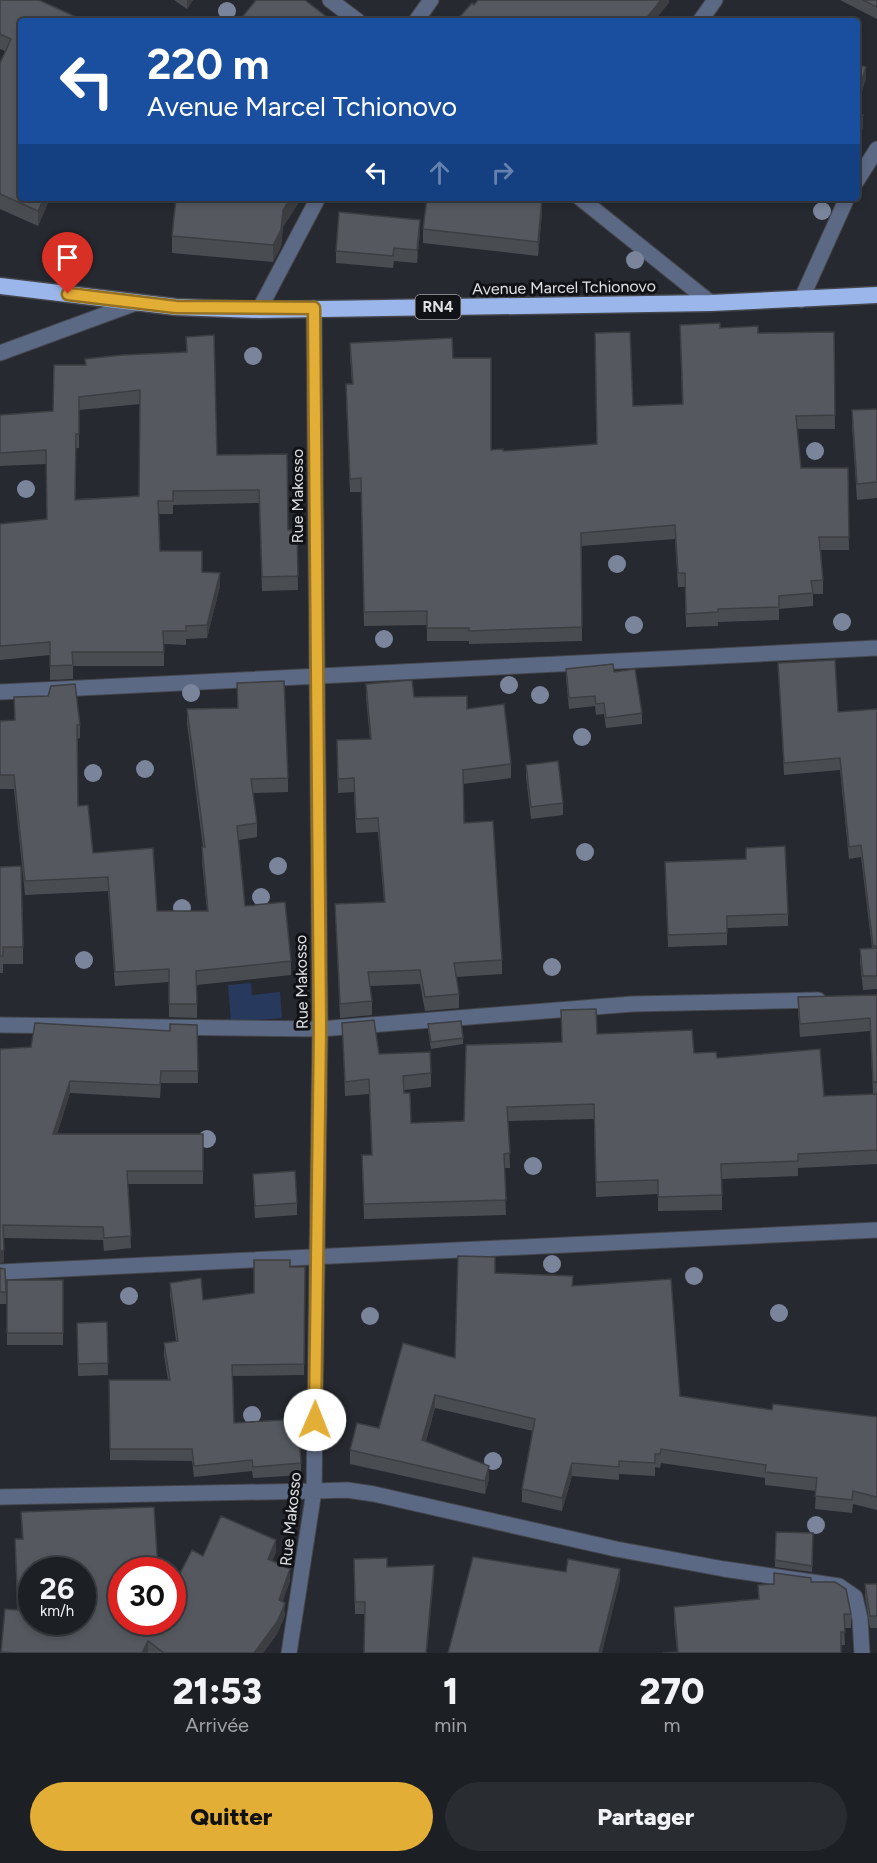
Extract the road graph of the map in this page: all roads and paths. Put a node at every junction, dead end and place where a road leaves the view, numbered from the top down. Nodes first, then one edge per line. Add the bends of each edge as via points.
1 (330, 0) edge
2 (431, 0) edge
3 (715, 0) edge
4 (354, 18) edge
5 (418, 18) edge
6 (702, 18) edge
7 (877, 149) edge
8 (860, 176) edge
9 (316, 201) edge
10 (584, 201) edge
11 (846, 201) edge
12 (0, 286) edge
13 (877, 295) edge
14 (801, 300) junction
15 (136, 303) junction
16 (711, 303) junction
17 (314, 308) junction
18 (259, 310) junction
19 (0, 352) edge
20 (877, 648) edge
21 (315, 676) junction
22 (0, 692) edge
23 (830, 1000) edge
24 (0, 1025) edge
25 (320, 1029) junction
26 (877, 1230) edge
27 (316, 1257) junction
28 (0, 1272) edge
29 (314, 1491) junction
30 (0, 1497) edge
31 (295, 1650) edge
32 (862, 1653) edge

1 - 4 street
2 - 5 street
3 - 6 street
7 - 8 street
9 - 18 street
10 - 16 street
11 - 14 street
12 - 15 highway, Avenue Marcel Tchionovo / RN4
13 - 14 highway, Avenue Marcel Tchionovo / RN4
14 - 16 highway, Avenue Marcel Tchionovo / RN4
15 - 18 highway, Avenue Marcel Tchionovo / RN4
15 - 19 street
16 - 17 highway, Avenue Marcel Tchionovo / RN4
17 - 18 highway, Avenue Marcel Tchionovo / RN4
17 - 21 street, Rue Makosso
20 - 21 street
21 - 22 street
21 - 25 street, Rue Makosso
23 - 25 street via 632,1004
24 - 25 street
25 - 27 street, Rue Makosso
26 - 27 street
27 - 28 street
27 - 29 street, Rue Makosso
29 - 30 street
29 - 31 street, Rue Makosso
29 - 32 street via 374,1494 616,1549 839,1586 855,1597 861,1619

